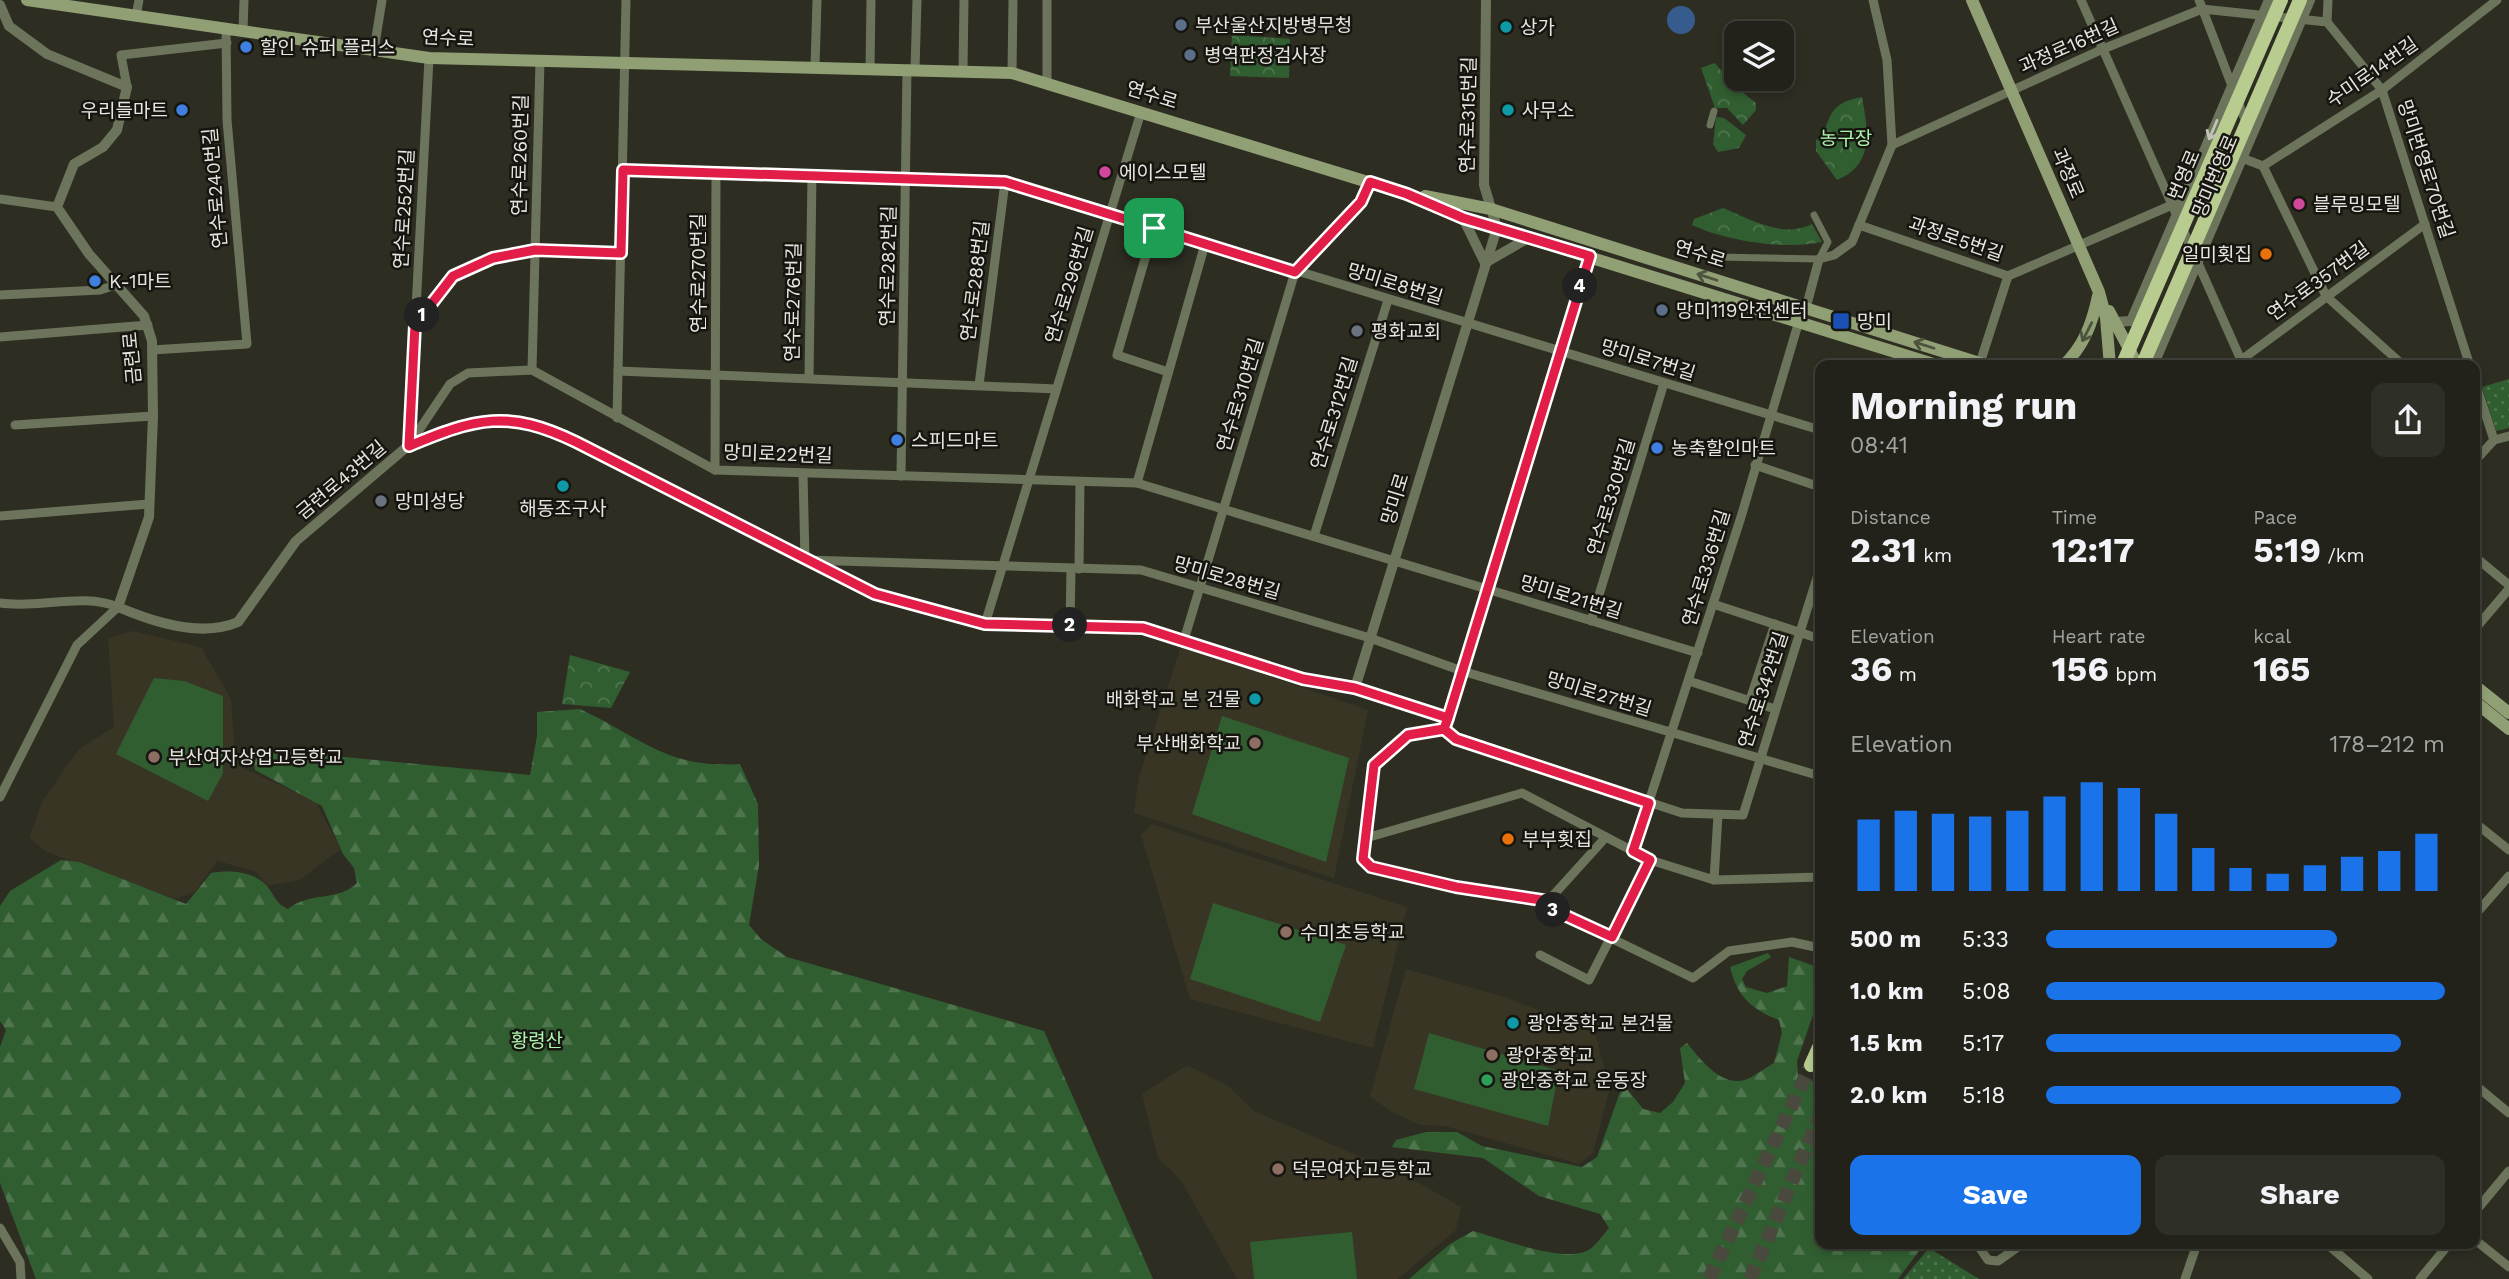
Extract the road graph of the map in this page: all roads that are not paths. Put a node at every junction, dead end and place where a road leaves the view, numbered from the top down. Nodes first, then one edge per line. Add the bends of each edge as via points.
1 (27, 0) edge
2 (139, 0) edge
3 (244, 0) edge
4 (382, 0) edge
5 (626, 0) edge
6 (817, 0) edge
7 (871, 0) edge
8 (917, 0) edge
9 (964, 0) edge
10 (1013, 0) edge
11 (1047, 0) edge
12 (1486, 0) edge
13 (1873, 0) edge
14 (1972, 0) edge
15 (2081, 0) edge
16 (2269, 0) edge
17 (2281, 0) edge
18 (2300, 0) edge
19 (2310, 0) edge
20 (2329, 0) edge
21 (2497, 0) edge
22 (0, 5) edge
23 (2201, 5) edge
24 (136, 16) junction
25 (2261, 17) junction
26 (2302, 20) junction
27 (2327, 22) junction
28 (226, 29) junction
29 (243, 31) junction
30 (227, 43) junction
31 (2103, 49) junction
32 (374, 50) junction
33 (429, 58) junction
34 (540, 61) junction
35 (625, 63) junction
36 (815, 67) junction
37 (870, 68) junction
38 (911, 69) junction
39 (963, 70) junction
40 (1012, 72) junction
41 (1047, 82) junction
42 (2232, 86) junction
43 (127, 87) junction
44 (2012, 90) junction
45 (2382, 90) junction
46 (1714, 111) dead end
47 (1141, 112) junction
48 (1710, 125) dead end
49 (2251, 136) junction
50 (1892, 145) junction
51 (2242, 158) junction
52 (2263, 166) junction
53 (623, 170) junction
54 (716, 173) junction
55 (813, 176) junction
56 (907, 179) junction
57 (1005, 182) junction
58 (1370, 182) junction
59 (1407, 194) junction
60 (0, 199) edge
61 (57, 207) junction
62 (2177, 208) junction
63 (1492, 209) junction
64 (2220, 209) junction
65 (1109, 214) junction
66 (1814, 215) dead end
67 (1463, 218) junction
68 (2425, 224) junction
69 (1859, 225) junction
70 (1154, 228) junction
71 (1497, 228) junction
72 (1530, 237) junction
73 (1205, 244) junction
74 (2078, 244) junction
75 (535, 250) junction
76 (621, 253) junction
77 (1590, 256) junction
78 (1717, 257) dead end
79 (1819, 259) junction
80 (2197, 262) junction
81 (1485, 263) junction
82 (1295, 272) junction
83 (2008, 276) junction
84 (116, 285) junction
85 (2099, 292) junction
86 (0, 295) edge
87 (2326, 296) junction
88 (1388, 300) junction
89 (1806, 308) junction
90 (1799, 321) junction
91 (2115, 322) junction
92 (1465, 324) junction
93 (148, 325) junction
94 (415, 325) junction
95 (0, 337) edge
96 (152, 351) junction
97 (1560, 352) junction
98 (1921, 360) edge
99 (1971, 360) edge
100 (1985, 360) edge
101 (2069, 360) edge
102 (2110, 360) edge
103 (2125, 360) edge
104 (2137, 360) edge
105 (2143, 360) edge
106 (2156, 360) edge
107 (2238, 360) edge
108 (2245, 360) edge
109 (2397, 360) edge
110 (2465, 360) edge
111 (532, 370) junction
112 (618, 371) junction
113 (1168, 372) junction
114 (715, 373) junction
115 (809, 377) junction
116 (903, 381) junction
117 (1664, 383) junction
118 (979, 385) junction
119 (1056, 389) junction
120 (2480, 397) edge
121 (153, 416) junction
122 (1769, 416) junction
123 (617, 418) junction
124 (15, 425) dead end
125 (1815, 429) edge
126 (2509, 436) edge
127 (2494, 440) junction
128 (409, 446) junction
129 (2480, 455) edge
130 (1755, 465) junction
131 (715, 470) junction
132 (803, 473) junction
133 (901, 476) junction
134 (1028, 480) junction
135 (1080, 482) junction
136 (1136, 484) junction
137 (1815, 486) edge
138 (149, 504) junction
139 (1224, 510) junction
140 (0, 516) edge
141 (1314, 536) junction
142 (805, 560) junction
143 (1395, 560) junction
144 (2480, 561) edge
145 (1002, 567) junction
146 (1075, 569) junction
147 (1815, 586) edge
148 (1200, 587) junction
149 (2509, 587) edge
150 (1487, 589) junction
151 (0, 603) edge
152 (1713, 604) junction
153 (118, 607) junction
154 (1591, 621) junction
155 (2480, 623) edge
156 (985, 624) junction
157 (1775, 624) junction
158 (1070, 625) junction
159 (1800, 632) junction
160 (1815, 637) edge
161 (1370, 639) junction
162 (1184, 640) junction
163 (1698, 653) junction
164 (1462, 671) junction
165 (1689, 681) junction
166 (1355, 688) junction
167 (2480, 690) edge
168 (1750, 700) junction
169 (2480, 706) edge
170 (1775, 709) junction
171 (2509, 713) edge
172 (1448, 718) junction
173 (1444, 729) junction
174 (2509, 729) edge
175 (1672, 734) junction
176 (1759, 758) junction
177 (1815, 775) edge
178 (0, 797) edge
179 (1649, 803) junction
180 (1718, 816) junction
181 (2480, 827) edge
182 (1606, 837) junction
183 (1366, 838) junction
184 (2509, 850) edge
185 (1633, 851) junction
186 (1650, 860) junction
187 (2509, 876) edge
188 (1815, 877) edge
189 (1714, 880) junction
190 (1548, 901) junction
191 (2480, 909) edge
192 (1612, 937) junction
193 (1815, 947) edge
194 (1539, 955) dead end
195 (1815, 1056) edge
196 (1811, 1065) tunnel mouth
197 (2480, 1089) edge
198 (2509, 1113) edge
199 (2509, 1171) edge
200 (2480, 1206) edge
201 (0, 1228) edge
202 (2480, 1243) edge
203 (1980, 1249) edge
204 (2015, 1249) edge
205 (2193, 1249) edge
206 (2333, 1249) edge
207 (2445, 1249) edge
208 (2509, 1267) edge
209 (21, 1279) edge
210 (2185, 1279) edge
211 (2368, 1279) edge
212 (2420, 1279) edge

1 - 24 main road, 연수로
2 - 24 street
3 - 29 street
4 - 32 street
5 - 35 street
6 - 36 street
7 - 37 street
8 - 38 street
9 - 39 street
10 - 40 street
11 - 41 street
12 - 63 street, 연수로315번길 via 1484,185
13 - 50 street via 1887,60
14 - 44 main road, 과정로
15 - 31 street
16 - 25 street, 망미번영로
17 - 103 highway, 번영로, bridge
18 - 105 highway, 번영로, bridge
19 - 26 street, 망미번영로
20 - 27 street
21 - 45 street, 수미로14번길
22 - 43 street via 9,26 47,54
23 - 25 street, 과정로16번길
23 - 31 street, 과정로16번길
23 - 42 street
24 - 28 main road, 연수로
25 - 26 street, 과정로16번길
25 - 42 street, 망미번영로
26 - 27 street
26 - 49 street, 망미번영로
27 - 45 street, 망미번영로70번길
28 - 29 main road, 연수로
28 - 30 street, 연수로240번길
29 - 32 main road, 연수로
30 - 43 street via 121,55
30 - 96 street, 연수로240번길 via 227,120 247,344
31 - 44 street, 과정로16번길
31 - 62 street
32 - 33 main road, 연수로
33 - 34 main road, 연수로
33 - 94 street, 연수로252번길
34 - 35 main road, 연수로
34 - 75 street, 연수로260번길
35 - 36 main road, 연수로
35 - 53 street
36 - 37 main road, 연수로
37 - 38 main road, 연수로
38 - 39 main road, 연수로
38 - 56 street, 연수로282번길
39 - 40 main road, 연수로
40 - 41 main road, 연수로
41 - 47 main road, 연수로
42 - 49 street
42 -> 62 street, 망미번영로
43 - 61 street via 117,130 103,147 74,164
44 - 50 street, 과정로16번길
44 - 74 main road, 과정로
45 - 52 street, 수미로14번길
45 - 68 street, 망미번영로70번길
46 - 48 street
47 - 58 main road, 연수로
47 - 65 street, 연수로296번길
49 - 51 street, 망미번영로
50 - 69 street
51 - 52 street
51 - 64 street, 망미번영로
52 - 87 street
53 - 54 street, 망미로8번길
53 - 76 street
54 - 55 street, 망미로8번길
54 - 114 street, 연수로270번길
55 - 56 street, 망미로8번길
55 - 115 street, 연수로276번길
56 - 57 street, 망미로8번길
56 - 116 street, 연수로282번길
57 - 65 street, 망미로8번길
57 - 118 street, 연수로288번길
58 - 59 main road, 연수로
58 - 82 street, 연수로310번길 via 1361,202
59 - 63 main road, 연수로
59 - 67 main road, 연수로
60 - 61 street
61 - 84 street, 금련로
62 - 64 street
62 - 74 street, 과정로5번길
62 - 80 street
62 - 91 street, 망미번영로 via 2131,321
63 - 71 street, 연수로315번길
89 -> 63 main road, 연수로
64 - 80 street, 망미번영로
65 - 70 street, 망미로8번길
65 - 119 street, 연수로296번길
66 - 79 street via 1828,242
67 - 71 main road, 연수로
67 - 81 street
68 - 87 street, 연수로357번길
68 - 110 street, 망미번영로70번길
69 - 79 street via 1852,242
69 - 83 street, 과정로5번길
70 - 73 street, 망미로8번길
70 - 113 street via 1116,355
71 - 72 main road, 연수로
71 - 81 street, 망미로
72 - 77 main road, 연수로
72 - 81 street
73 - 82 street, 망미로8번길
73 - 113 street
74 - 83 street, 과정로5번길
74 - 85 main road, 과정로
75 - 76 street
75 - 94 street via 493,258 453,276
75 - 111 street, 연수로260번길
76 - 112 street
77 - 90 main road, 연수로
77 - 97 street
78 - 79 street
79 - 89 street
80 - 106 street, 망미번영로
80 - 107 street
81 - 92 street, 망미로
82 - 88 street, 망미로8번길
82 - 139 street, 연수로310번길
83 - 100 street, 연수로
84 - 86 street via 100,290
84 - 93 street, 금련로
85 - 91 main road
85 -> 101 main road via 2092,326
85 - 102 main road, 과정로
87 - 108 street, 연수로357번길
87 - 109 street
88 - 92 street, 망미로8번길
88 - 141 street, 연수로312번길
99 -> 89 main road, 연수로
90 - 98 main road, 연수로
90 - 122 street, 연수로336번길
91 - 104 main road
92 - 97 street, 망미로7번길
92 - 143 street, 망미로
93 - 95 street
93 - 96 street, 금련로
94 - 128 street, 연수로252번길
96 - 121 street, 금련로
97 - 117 street, 망미로7번길
97 - 150 street
111 - 123 street, 망미로22번길
111 - 128 street via 468,373 450,384
112 - 114 street
112 - 123 street
113 - 136 street
114 - 115 street, 연수로276번길
114 - 131 street, 연수로270번길
115 - 116 street
116 - 118 street
116 - 133 street, 연수로282번길
117 - 122 street, 망미로7번길
117 - 154 street, 연수로330번길
118 - 119 street
119 - 134 street, 연수로296번길
120 - 127 street
121 - 124 street
121 - 138 street, 금련로
122 - 125 street, 망미로7번길
122 - 130 street, 연수로336번길
123 - 131 street, 망미로22번길
126 - 127 street
127 - 129 street
128 - 142 street, 금련로43번길 via 459,425 488,421 554,431
128 - 153 street, 금련로43번길 via 296,541 238,622 223,628 193,628 144,618
130 - 137 street
130 - 152 street, 연수로336번길
131 - 132 street, 망미로22번길
132 - 133 street, 망미로22번길
132 - 142 street
133 - 134 street, 망미로22번길
134 - 135 street, 망미로22번길
134 - 145 street, 연수로296번길
135 - 136 street, 망미로22번길
135 - 146 street
136 - 139 street, 망미로22번길
138 - 140 street
138 - 153 street, 금련로 via 146,532
139 - 141 street, 망미로22번길
139 - 148 street, 연수로310번길
141 - 143 street, 망미로22번길
142 - 145 street, 망미로28번길
142 - 156 street, 금련로43번길 via 875,594
143 - 150 street, 망미로21번길
143 - 161 street, 망미로
144 - 149 street
145 - 146 street, 망미로28번길
145 - 156 street, 연수로296번길
146 - 148 street, 망미로28번길 via 1141,570
146 - 158 street
147 - 159 street, 연수로342번길
148 - 161 street, 망미로28번길
148 - 162 street, 연수로310번길
149 - 155 street
150 - 154 street, 망미로21번길
150 - 164 street
151 - 153 street via 33,606 100,599
152 - 157 street
152 - 163 street, 연수로336번길
153 - 178 street, 금련로 via 77,645
154 - 163 street, 망미로21번길
156 - 158 street, 금련로43번길
157 - 159 street
157 - 168 street
158 - 162 street, 금련로43번길 via 1143,628
159 - 160 street
159 - 170 street, 연수로342번길
161 - 164 street, 망미로27번길
161 - 166 street, 망미로
162 - 166 street, 금련로43번길 via 1303,679
163 - 165 street, 연수로336번길
164 - 172 street
164 - 175 street, 망미로27번길
165 - 168 street
165 - 175 street, 연수로336번길
166 - 172 street
167 - 171 main road
168 - 170 street
169 - 174 main road
170 - 176 street, 연수로342번길
172 - 173 street
173 - 179 street via 1456,739
173 - 183 street via 1408,735 1374,765
175 - 176 street, 망미로27번길
175 - 179 street, 연수로336번길
176 - 177 street, 망미로27번길
176 - 180 street, 연수로342번길 via 1743,815
179 - 180 street via 1682,813
179 - 185 street, 연수로336번길
180 - 189 street
181 - 184 street
182 - 183 street via 1522,793
182 - 185 street
182 - 190 street
183 - 190 street via 1363,859 1371,867 1456,887
185 - 186 street
186 - 189 street
186 - 192 street
187 - 191 street
188 - 189 street
190 - 192 street via 1551,909
192 - 193 street via 1693,978 1729,951 1793,942
192 - 194 street via 1589,980
195 - 196 highway
197 - 198 street
199 - 200 street
201 - 209 street via 20,1262
202 - 208 street
203 - 204 street via 1988,1260 1998,1261
205 - 210 street
206 - 211 street
207 - 212 street

